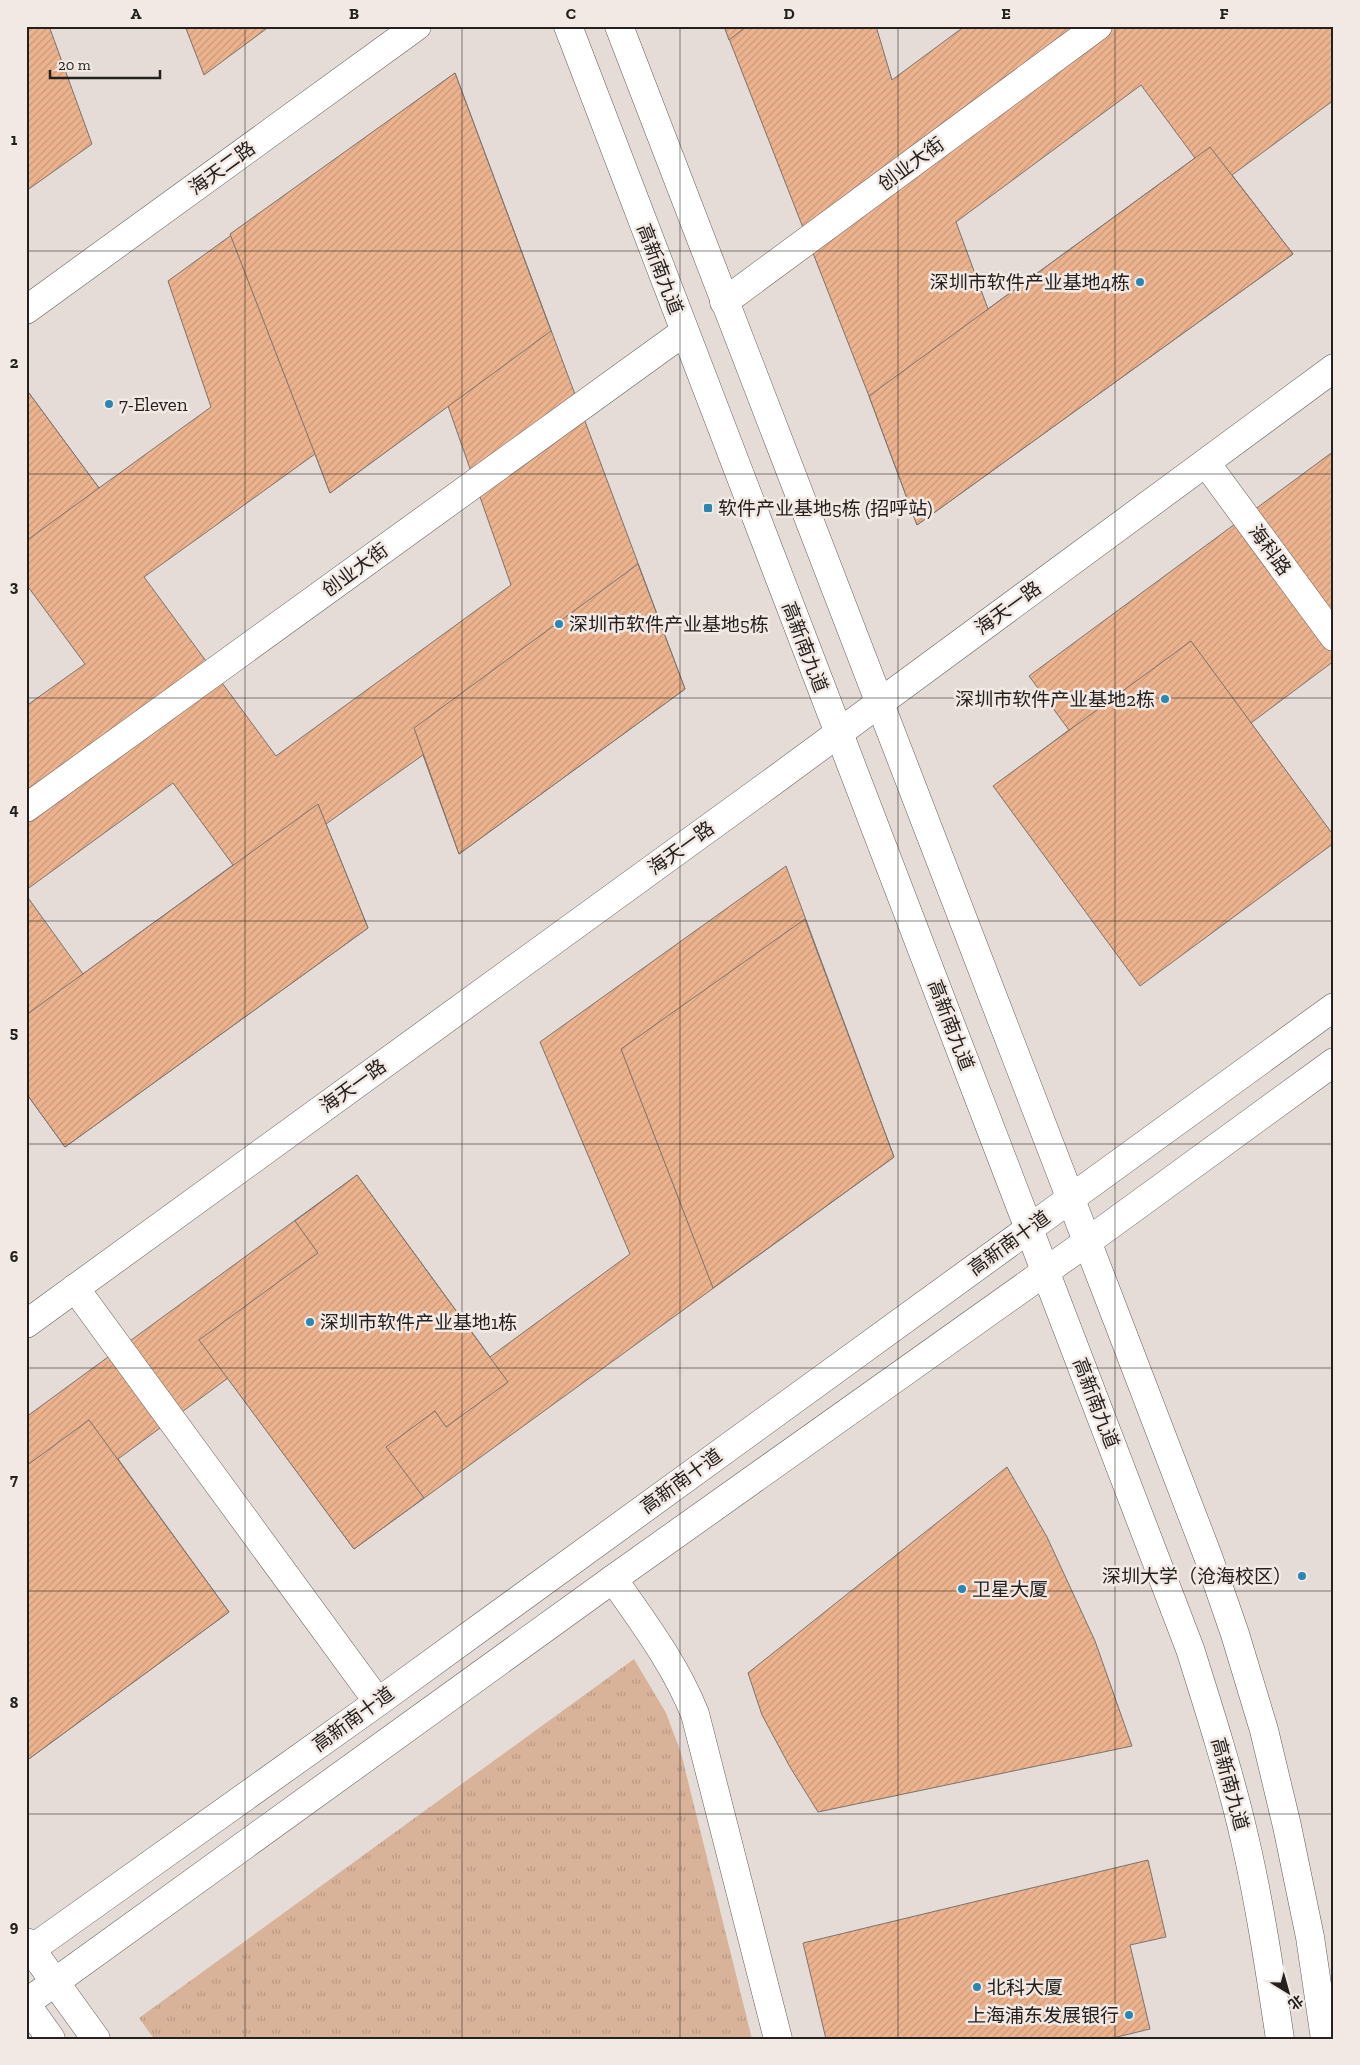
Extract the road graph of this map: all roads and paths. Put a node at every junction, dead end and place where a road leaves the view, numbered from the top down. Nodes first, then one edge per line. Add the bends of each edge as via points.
1 (417, 26) edge
2 (568, 26) edge
3 (619, 26) edge
4 (1098, 26) edge
5 (724, 302) junction
6 (26, 310) edge
7 (684, 332) junction
8 (1334, 368) edge
9 (1206, 463) junction
10 (1334, 637) edge
11 (878, 703) junction
12 (838, 732) junction
13 (26, 808) edge
14 (1334, 1007) edge
15 (1334, 1062) edge
16 (1070, 1198) junction
17 (1029, 1229) junction
18 (1087, 1242) junction
19 (1045, 1271) junction
20 (76, 1288) junction
21 (26, 1324) edge
22 (613, 1579) junction
23 (378, 1702) junction
24 (28, 1948) edge
25 (55, 1982) junction
26 (26, 2004) edge
27 (51, 2039) edge
28 (96, 2039) edge
29 (778, 2039) edge
30 (1280, 2039) edge
31 (1325, 2039) edge

1 - 6 street, 海天二路
2 - 7 street, 高新南九道
3 - 5 street
4 - 5 street, 创业大街
5 - 11 street
7 - 12 street, 高新南九道
7 - 13 street, 创业大街
8 - 9 street, 海天一路
9 - 10 street, 海科路
9 - 11 street, 海天一路
11 - 12 street, 海天一路
11 - 16 street
12 - 17 street, 高新南九道
12 - 20 street, 海天一路
14 - 16 street, 高新南十道
15 - 18 street, 高新南十道
16 - 17 street, 高新南十道
16 - 18 street
17 - 19 street, 高新南九道
17 - 23 street, 高新南十道
18 - 19 street, 高新南十道
18 - 31 street via 1205,1550 1264,1730 1288,1826 1310,1938
19 - 22 street, 高新南十道
19 - 30 street, 高新南九道 via 1187,1640 1221,1747 1245,1840
20 - 21 street, 海天一路
20 - 23 street
22 - 25 street, 高新南十道
22 - 29 street via 669,1659 696,1714
23 - 24 street, 高新南十道
24 - 25 street
25 - 26 street, 高新南十道
25 - 28 street
26 - 27 street

